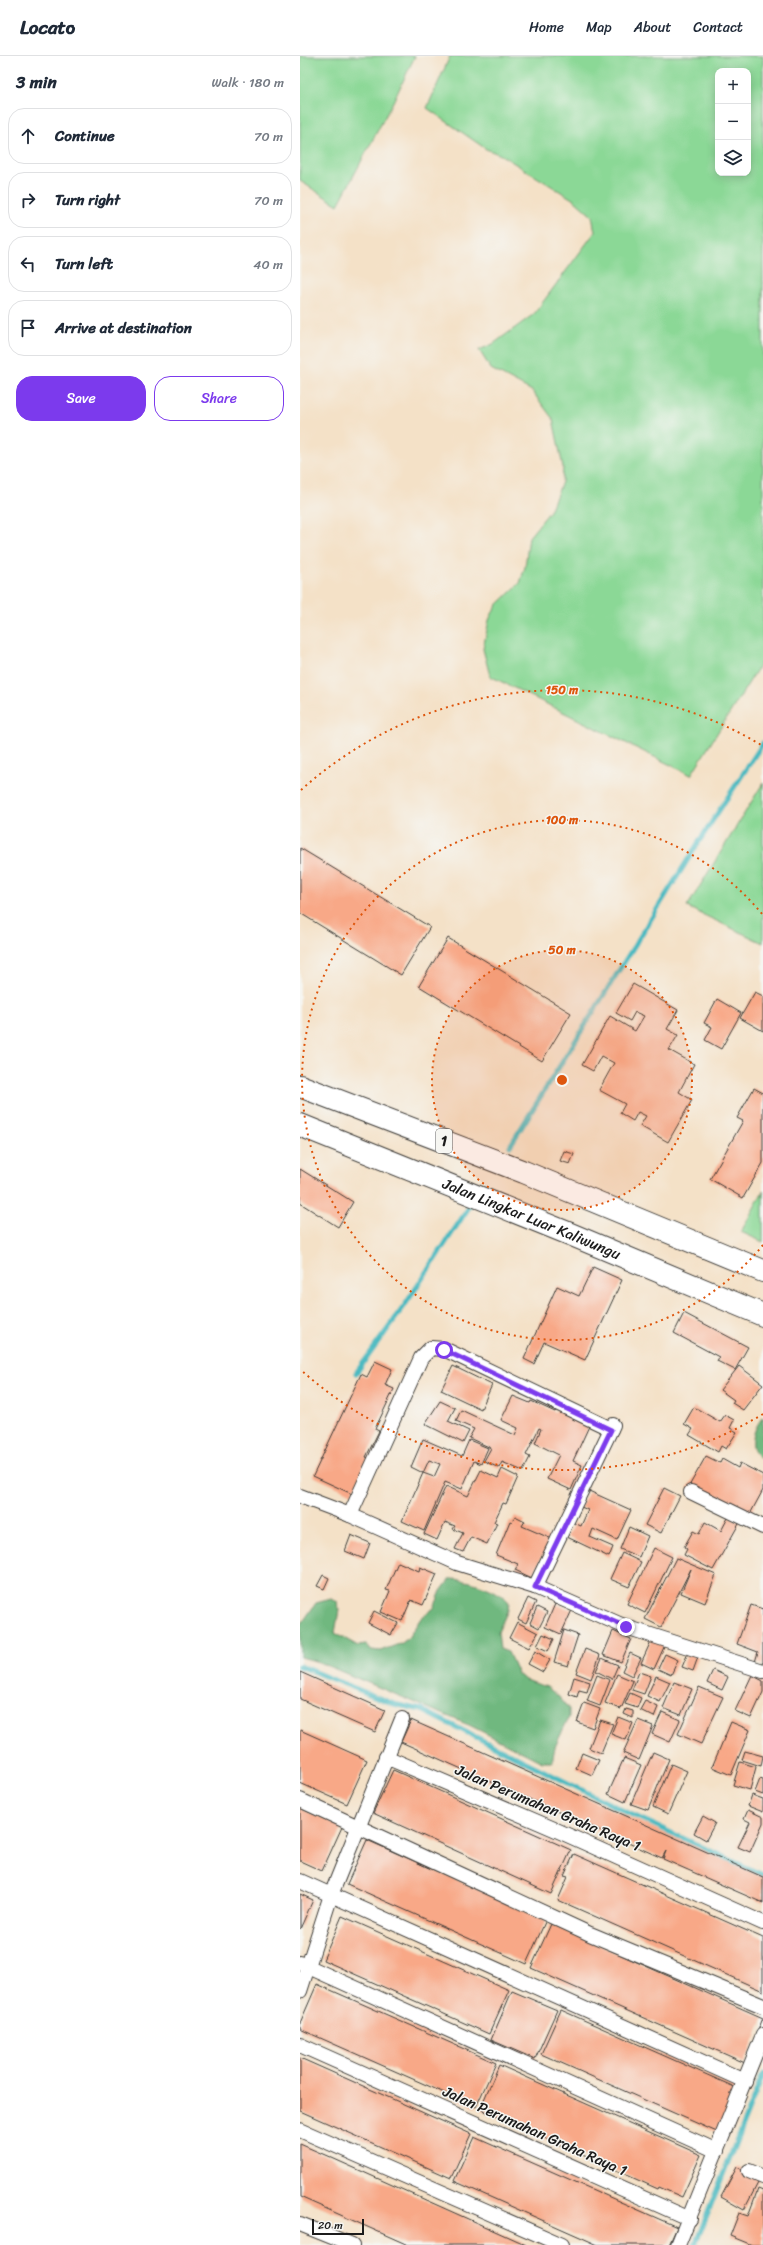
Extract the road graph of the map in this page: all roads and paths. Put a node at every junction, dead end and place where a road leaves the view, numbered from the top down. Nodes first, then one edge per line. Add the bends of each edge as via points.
1 (300, 1086) edge
2 (300, 1125) edge
3 (763, 1271) edge
4 (763, 1315) edge
5 (692, 1492) dead end
6 (304, 1498) edge
7 (350, 1515) junction
8 (763, 1527) edge
9 (535, 1587) junction
10 (763, 1671) edge
11 (402, 1719) dead end
12 (386, 1757) junction
13 (300, 1800) edge
14 (357, 1826) junction
15 (300, 1881) edge
16 (331, 1895) junction
17 (763, 1923) edge
18 (304, 1965) edge
19 (300, 1991) edge
20 (763, 2006) edge
21 (763, 2034) edge
22 (300, 2045) edge
23 (745, 2082) junction
24 (300, 2130) edge
25 (717, 2151) junction
26 (749, 2171) dead end
27 (763, 2177) edge
28 (690, 2219) junction
29 (300, 2224) edge
30 (352, 2245) edge
31 (562, 2245) edge
32 (678, 2245) edge

1 - 3 highway, 1 via 524,1172
2 - 4 highway, Jalan Lingkar Luar Kaliwungu
5 - 8 street
6 - 7 street
7 - 9 street via 457,1563
7 - 9 street via 421,1358 431,1348 444,1350 612,1427
9 - 10 street via 626,1627
11 - 12 street
12 - 14 street
12 - 17 street, Jalan Perumahan Graha Raya 1
13 - 14 street
14 - 16 street
14 - 20 street via 590,1934
15 - 16 street
16 - 18 street
16 - 23 street
18 - 19 street
18 - 25 street
21 - 23 street
22 - 28 street, Jalan Perumahan Graha Raya 1
23 - 25 street
24 - 31 street
25 - 28 street
26 - 27 street
28 - 32 street
29 - 30 street

